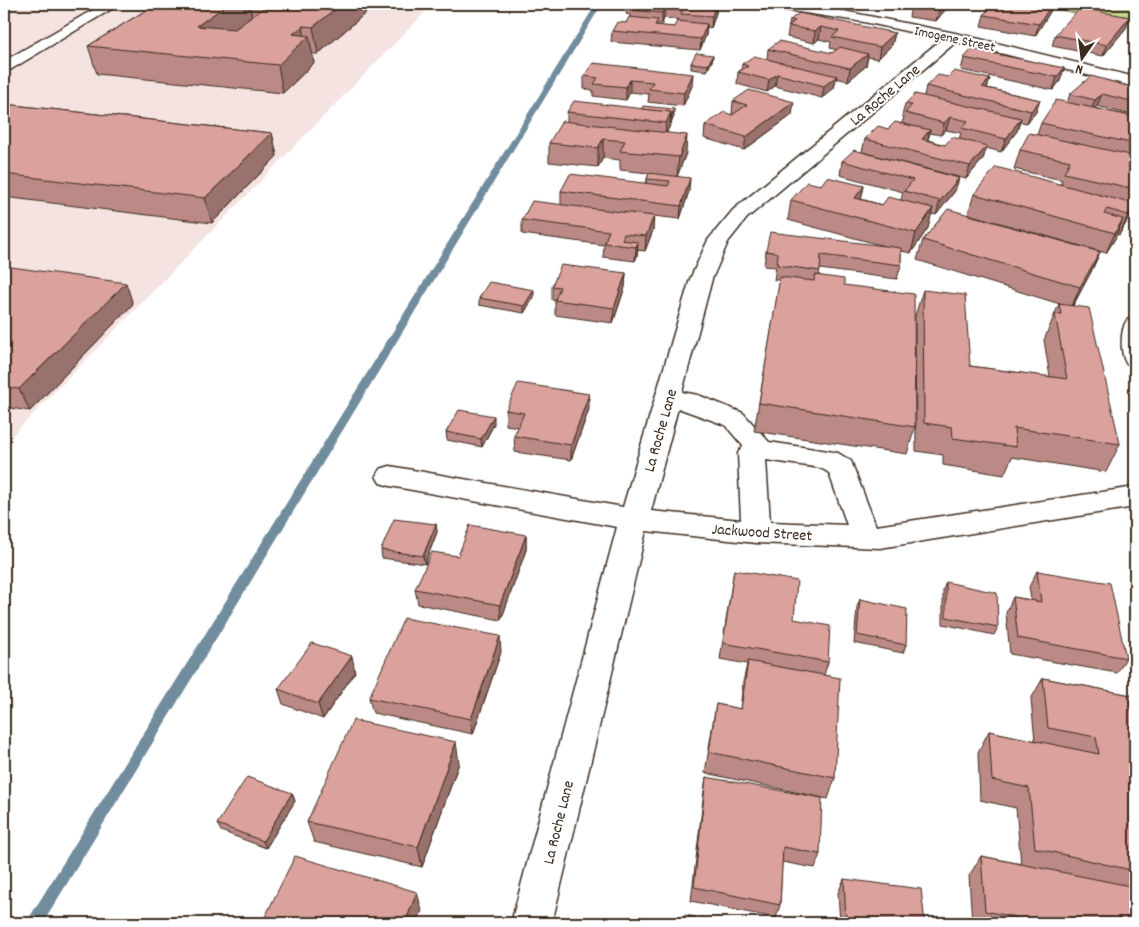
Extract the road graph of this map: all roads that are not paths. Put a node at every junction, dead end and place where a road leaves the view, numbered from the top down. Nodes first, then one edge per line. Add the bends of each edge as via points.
1 (113, 4) edge
2 (772, 4) edge
3 (953, 37) junction
4 (4, 67) edge
5 (1135, 82) edge
6 (1135, 325) edge
7 (1135, 358) edge
8 (668, 398) junction
9 (762, 450) junction
10 (390, 476) dead end
11 (1135, 497) edge
12 (634, 519) junction
13 (756, 531) junction
14 (865, 536) junction
15 (531, 923) edge

1 - 4 street
2 - 3 street, Imogene Street via 809,8
3 - 5 street, Imogene Street
3 - 8 street, La Roche Lane via 740,214 718,240 701,279
6 - 7 street
8 - 9 street via 689,401 734,419
8 - 12 street, La Roche Lane
9 - 13 street via 752,453
9 - 14 street via 836,463 841,468
10 - 12 street, Jackwood Street
11 - 14 street, Jackwood Street via 880,537
12 - 13 street, Jackwood Street
12 - 15 street, La Roche Lane
13 - 14 street, Jackwood Street

